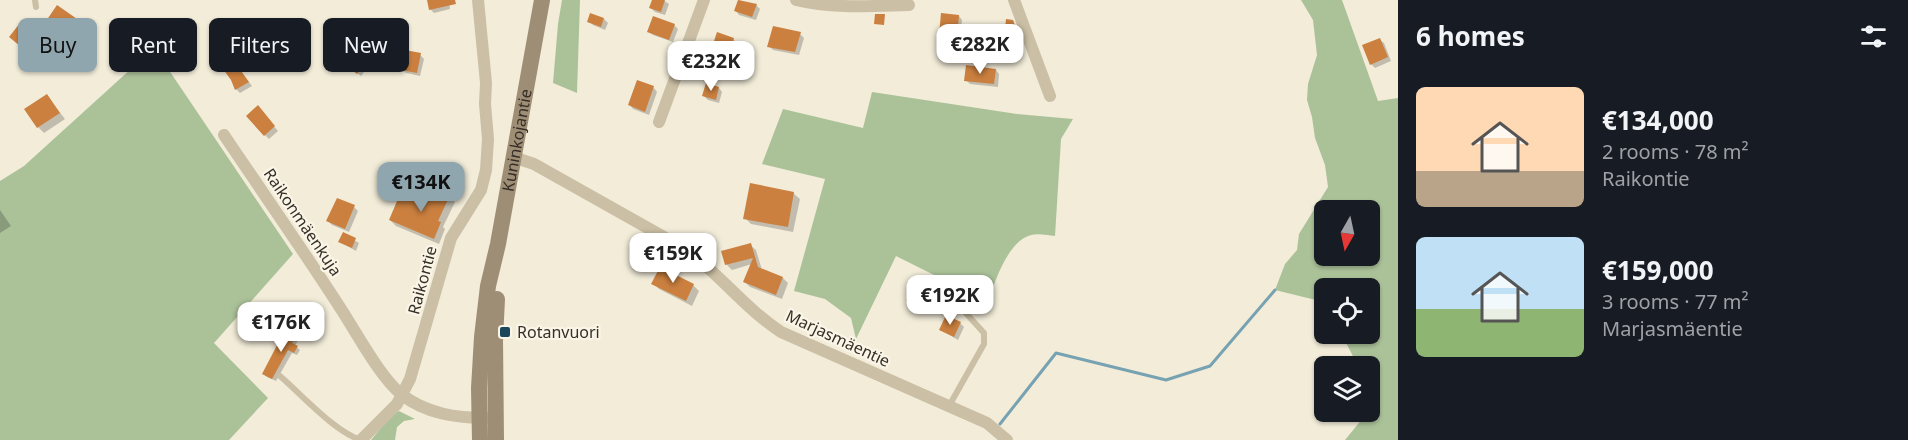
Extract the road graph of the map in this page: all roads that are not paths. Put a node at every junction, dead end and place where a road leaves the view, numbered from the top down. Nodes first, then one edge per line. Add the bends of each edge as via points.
1 (477, 0) edge
2 (542, 0) edge
3 (704, 0) edge
4 (796, 0) edge
5 (1014, 0) edge
6 (909, 5) dead end
7 (1050, 96) dead end
8 (659, 122) dead end
9 (224, 135) dead end
10 (513, 157) junction
11 (964, 311) dead end
12 (280, 376) dead end
13 (401, 394) junction
14 (949, 406) junction
15 (487, 418) junction
16 (1005, 439) edge
17 (361, 440) edge
18 (480, 440) edge
19 (496, 440) edge

1 - 13 street, Raikontie via 486,83 486,170 481,190 451,238 410,379
2 - 10 main road, Kuninkojantie
3 - 8 street
4 - 6 street via 815,5
5 - 7 street
9 - 13 street, Raikonmäenkuja via 373,360
10 - 14 street, Marjasmäentie via 534,164 687,250 760,318 781,332
10 - 15 main road, Kuninkojantie via 482,337
11 - 14 lane via 984,333 984,344
12 - 17 lane via 337,426
13 - 15 street, Raikonmäenkuja via 438,413
13 - 17 street, Raikontie via 398,404
14 - 16 street, Marjasmäentie via 987,423
15 - 18 main road
15 - 19 main road

